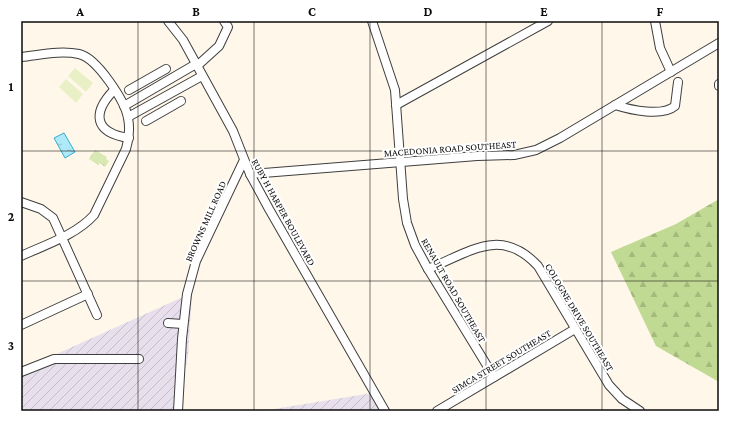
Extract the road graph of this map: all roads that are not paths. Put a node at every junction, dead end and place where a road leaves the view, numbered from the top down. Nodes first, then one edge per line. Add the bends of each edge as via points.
1 (168, 21) edge
2 (224, 21) edge
3 (372, 21) edge
4 (548, 21) edge
5 (655, 21) edge
6 (719, 43) edge
7 (21, 58) edge
8 (196, 65) junction
9 (166, 70) dead end
10 (674, 70) junction
11 (202, 76) junction
12 (147, 80) junction
13 (678, 82) junction
14 (114, 90) junction
15 (129, 90) dead end
16 (152, 90) junction
17 (674, 91) dead end
18 (158, 101) junction
19 (181, 101) dead end
20 (396, 105) junction
21 (615, 105) junction
22 (124, 106) junction
23 (164, 111) junction
24 (128, 117) junction
25 (146, 121) dead end
26 (129, 138) junction
27 (244, 160) junction
28 (400, 162) junction
29 (250, 174) junction
30 (21, 202) edge
31 (62, 237) junction
32 (21, 256) edge
33 (428, 269) junction
34 (88, 294) junction
35 (97, 315) dead end
36 (168, 323) dead end
37 (184, 324) junction
38 (21, 325) edge
39 (575, 329) junction
40 (139, 359) dead end
41 (21, 372) edge
42 (494, 378) junction
43 (638, 410) edge
44 (178, 411) edge
45 (385, 411) edge
46 (437, 411) edge

1 - 8 street, RUBY H HARPER BOULEVARD via 183,40
2 - 8 street via 228,27 219,46
3 - 20 street, RENAULT ROAD SOUTHEAST via 392,78
4 - 20 street
5 - 10 street via 660,48
6 - 10 street, MACEDONIA ROAD SOUTHEAST
7 - 14 street via 59,52 81,54 98,65
8 - 11 street, RUBY H HARPER BOULEVARD
8 - 16 street
9 - 12 street
10 - 13 street
10 - 21 street, MACEDONIA ROAD SOUTHEAST
11 - 18 street
11 - 27 street, RUBY H HARPER BOULEVARD via 233,131
12 - 15 street
12 - 16 street
13 - 17 street
13 - 21 street via 676,106 670,110 640,111
14 - 22 street
14 - 26 street via 101,106 100,121 107,131 115,136
16 - 18 street
16 - 22 street
18 - 23 street
18 - 24 street
19 - 23 street
20 - 28 street, RENAULT ROAD SOUTHEAST
21 - 28 street, MACEDONIA ROAD SOUTHEAST via 536,150 514,155
22 - 24 street
23 - 25 street
24 - 26 street
26 - 31 street via 94,215 78,229
27 - 29 street, RUBY H HARPER BOULEVARD
27 - 37 street, BROWNS MILL ROAD via 196,260 187,294
28 - 29 street, MACEDONIA ROAD SOUTHEAST
28 - 33 street, RENAULT ROAD SOUTHEAST via 407,223
29 - 45 street, RUBY H HARPER BOULEVARD
30 - 31 street via 53,218
31 - 32 street
31 - 34 street
33 - 39 street, COLOGNE DRIVE SOUTHEAST via 484,246 500,244 514,247 528,255 538,266
33 - 42 street, RENAULT ROAD SOUTHEAST
34 - 35 street
34 - 38 street
36 - 37 street
37 - 44 street, BROWNS MILL ROAD
39 - 42 street, SIMCA STREET SOUTHEAST
39 - 43 street, COLOGNE DRIVE SOUTHEAST via 609,385 622,399
40 - 41 street via 54,359
42 - 46 street, SIMCA STREET SOUTHEAST

